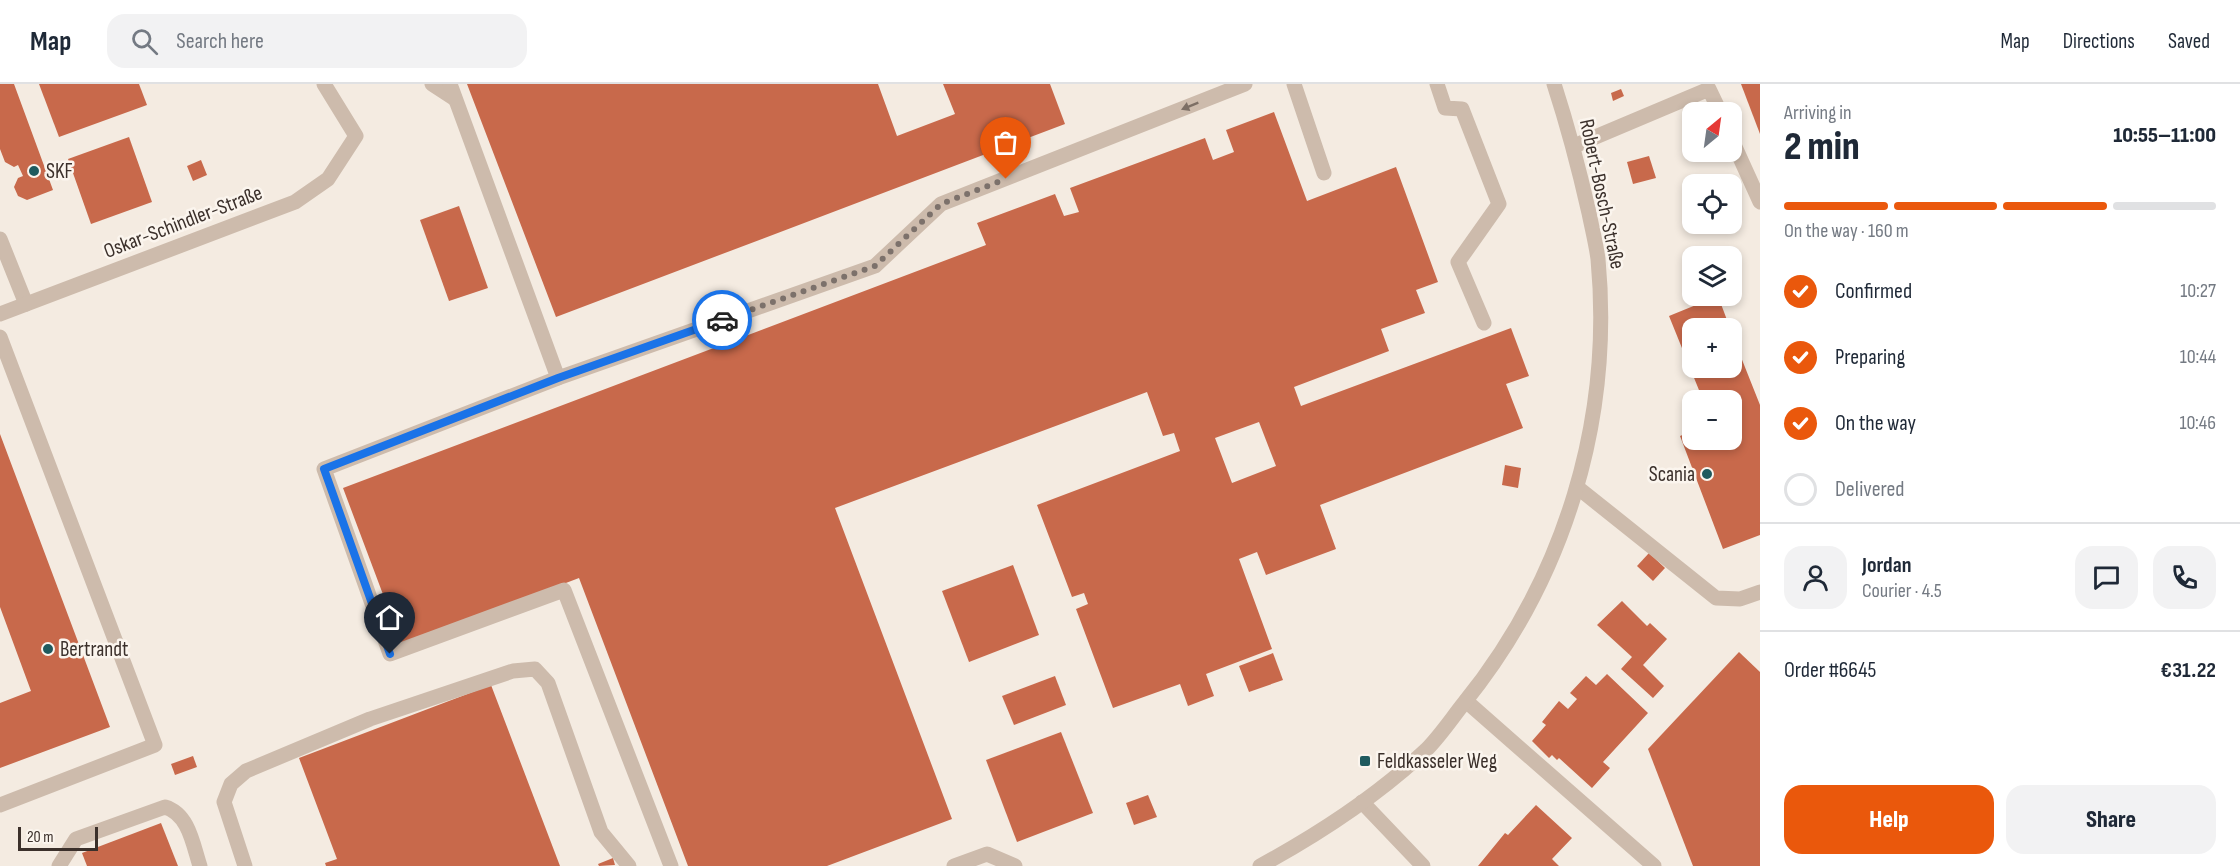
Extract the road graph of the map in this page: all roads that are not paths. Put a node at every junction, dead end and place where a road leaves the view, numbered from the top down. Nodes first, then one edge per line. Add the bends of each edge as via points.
1 (324, 84) edge
2 (432, 84) edge
3 (450, 84) edge
4 (1245, 84) edge
5 (1294, 84) edge
6 (1437, 84) edge
7 (1554, 84) edge
8 (455, 99) junction
9 (1715, 102) edge
10 (1574, 146) junction
11 (1742, 162) edge
12 (1324, 173) dead end
13 (1760, 202) edge
14 (0, 239) edge
15 (26, 304) junction
16 (0, 314) edge
17 (1484, 323) dead end
18 (0, 337) edge
19 (558, 378) junction
20 (1577, 487) junction
21 (1760, 592) edge
22 (1466, 701) junction
23 (1362, 802) junction
24 (0, 805) edge
25 (59, 866) edge
26 (200, 866) edge
27 (245, 866) edge
28 (629, 866) edge
29 (671, 866) edge
30 (954, 866) edge
31 (1015, 866) edge
32 (1260, 866) edge
33 (1423, 866) edge
34 (1654, 866) edge

1 - 15 street, Oskar-Schindler-Straße via 356,136 328,179 295,202
2 - 8 street
3 - 8 street
4 -> 19 street via 941,204 875,266
5 - 12 street
6 - 17 street via 1445,108 1462,109 1499,204 1458,262
7 - 10 street, Robert-Bosch-Straße
8 - 19 street
9 - 10 street via 1709,89
10 - 20 street, Robert-Bosch-Straße via 1598,258 1600,360 1587,453
11 - 13 street
14 - 15 street
15 - 16 street, Oskar-Schindler-Straße
18 - 24 street via 155,745
19 - 29 street via 324,469 390,654 564,590
20 - 21 street via 1716,598 1740,599
20 - 22 street, Robert-Bosch-Straße via 1540,587 1488,675
22 - 23 street, Robert-Bosch-Straße via 1428,748 1384,788
22 - 34 street
23 - 32 street, Robert-Bosch-Straße
23 - 33 street
25 - 26 street via 76,839 165,807 183,818
27 - 28 street via 224,802 231,784 246,771 370,720 513,671 535,669 548,683 601,832
30 - 31 street via 987,854

